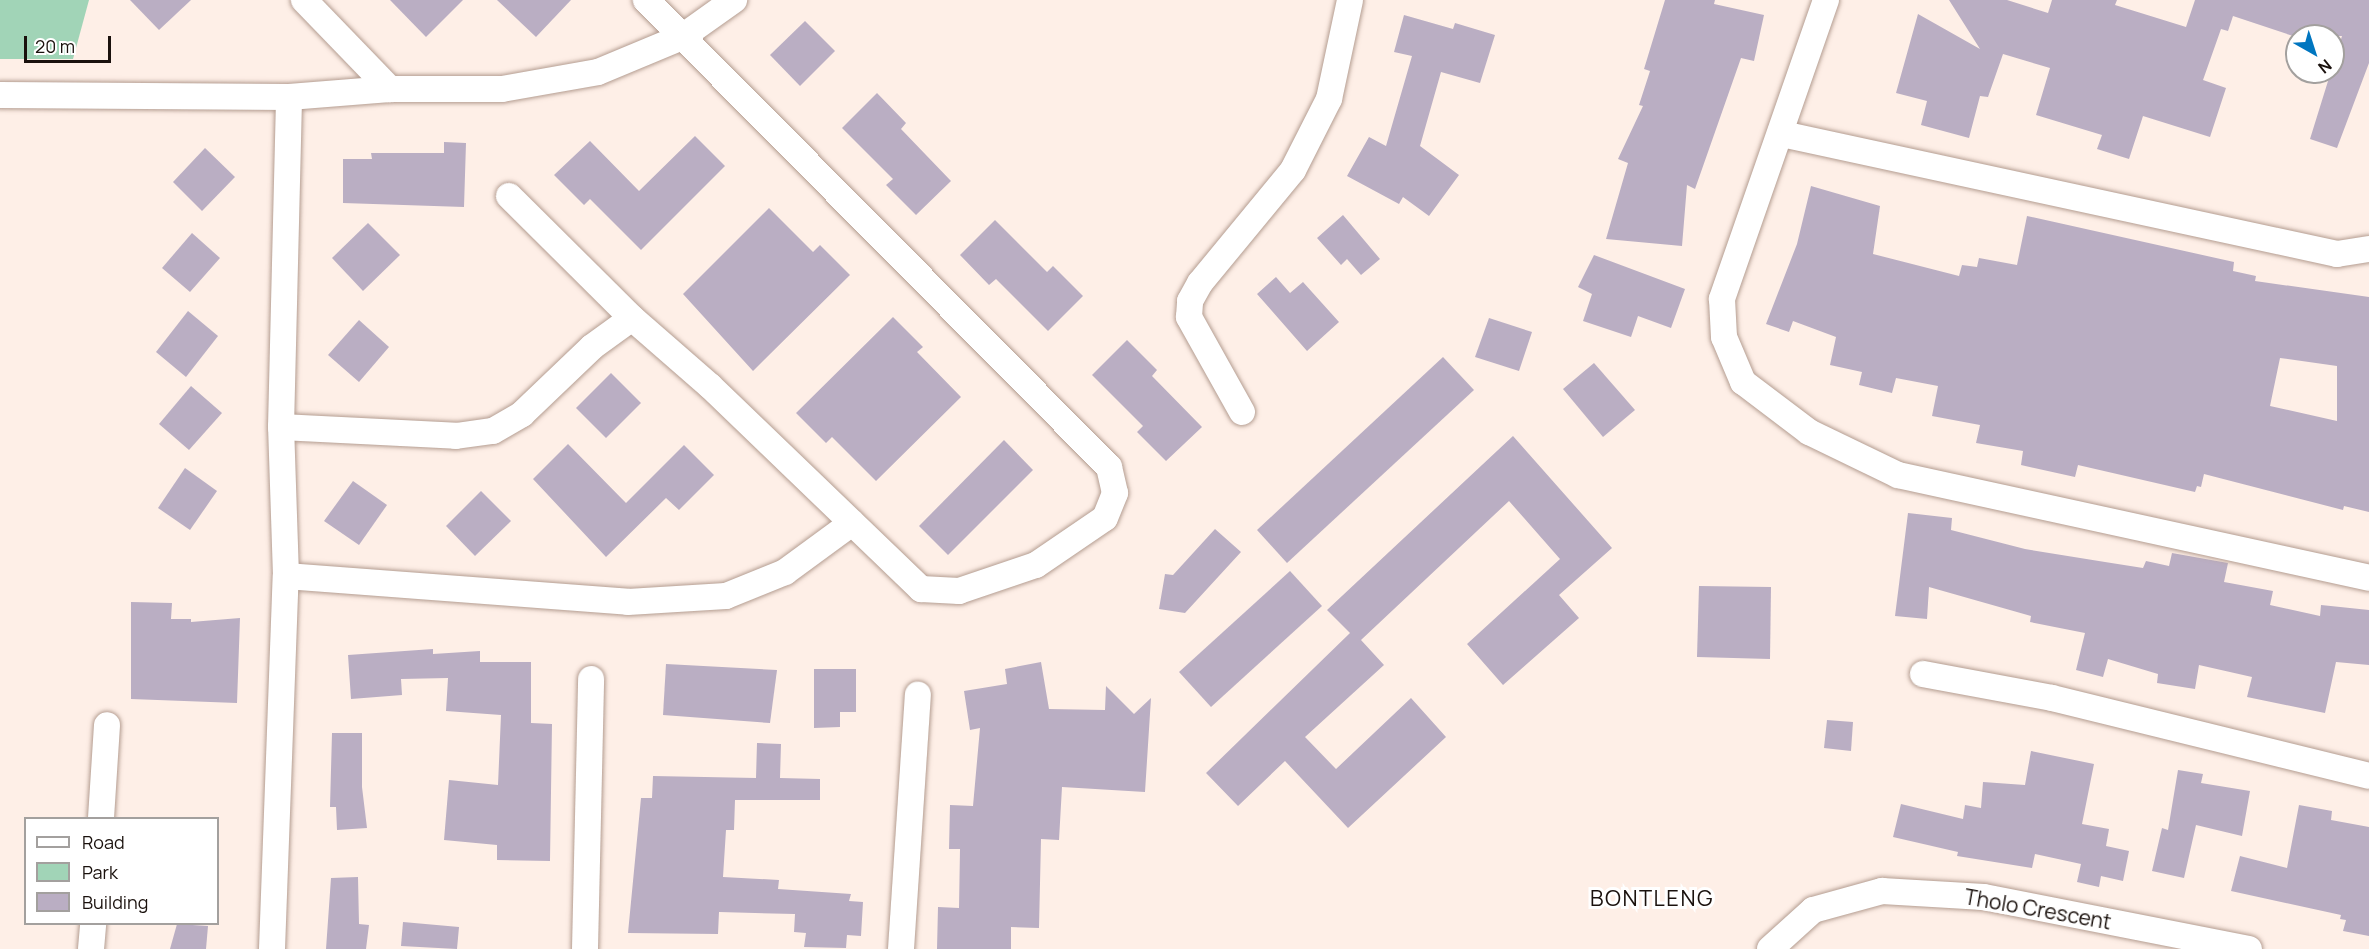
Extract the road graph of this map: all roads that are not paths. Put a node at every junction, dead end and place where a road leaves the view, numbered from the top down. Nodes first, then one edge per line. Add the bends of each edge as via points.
1 (304, 0) edge
2 (646, 0) edge
3 (735, 0) edge
4 (1350, 0) edge
5 (1826, 0) edge
6 (682, 37) junction
7 (390, 89) junction
8 (0, 95) edge
9 (289, 98) junction
10 (1782, 134) junction
11 (508, 196) dead end
12 (2369, 249) edge
13 (632, 318) junction
14 (1242, 412) dead end
15 (281, 427) junction
16 (852, 523) junction
17 (286, 576) junction
18 (2369, 578) edge
19 (1923, 674) dead end
20 (591, 678) dead end
21 (918, 695) dead end
22 (107, 725) dead end
23 (2369, 776) edge
24 (100, 817) edge
25 (93, 925) edge
26 (91, 949) edge
27 (272, 949) edge
28 (585, 949) edge
29 (901, 949) edge
30 (1770, 949) edge
31 (2249, 949) edge

1 - 7 street
2 - 6 street
3 - 6 street
4 - 14 street via 1329,99 1293,170 1200,283 1190,301 1189,316
5 - 10 street
6 - 7 street via 587,74 502,89
6 - 16 street via 1109,467 1115,493 1105,518 1036,565 959,591 921,589
7 - 9 street
8 - 9 street
9 - 15 street
10 - 12 street via 2337,254
10 - 18 street via 1722,299 1724,328 1743,382 1799,425 1898,475
11 - 13 street
13 - 15 street via 592,347 522,414 493,431 456,435
13 - 16 street via 711,386
15 - 17 street
16 - 17 street via 785,572 726,596 628,602
17 - 27 street
19 - 23 street via 2052,698
20 - 28 street
21 - 29 street
22 - 24 street
25 - 26 street
30 - 31 street, Tholo Crescent via 1813,910 1882,891 1984,897

